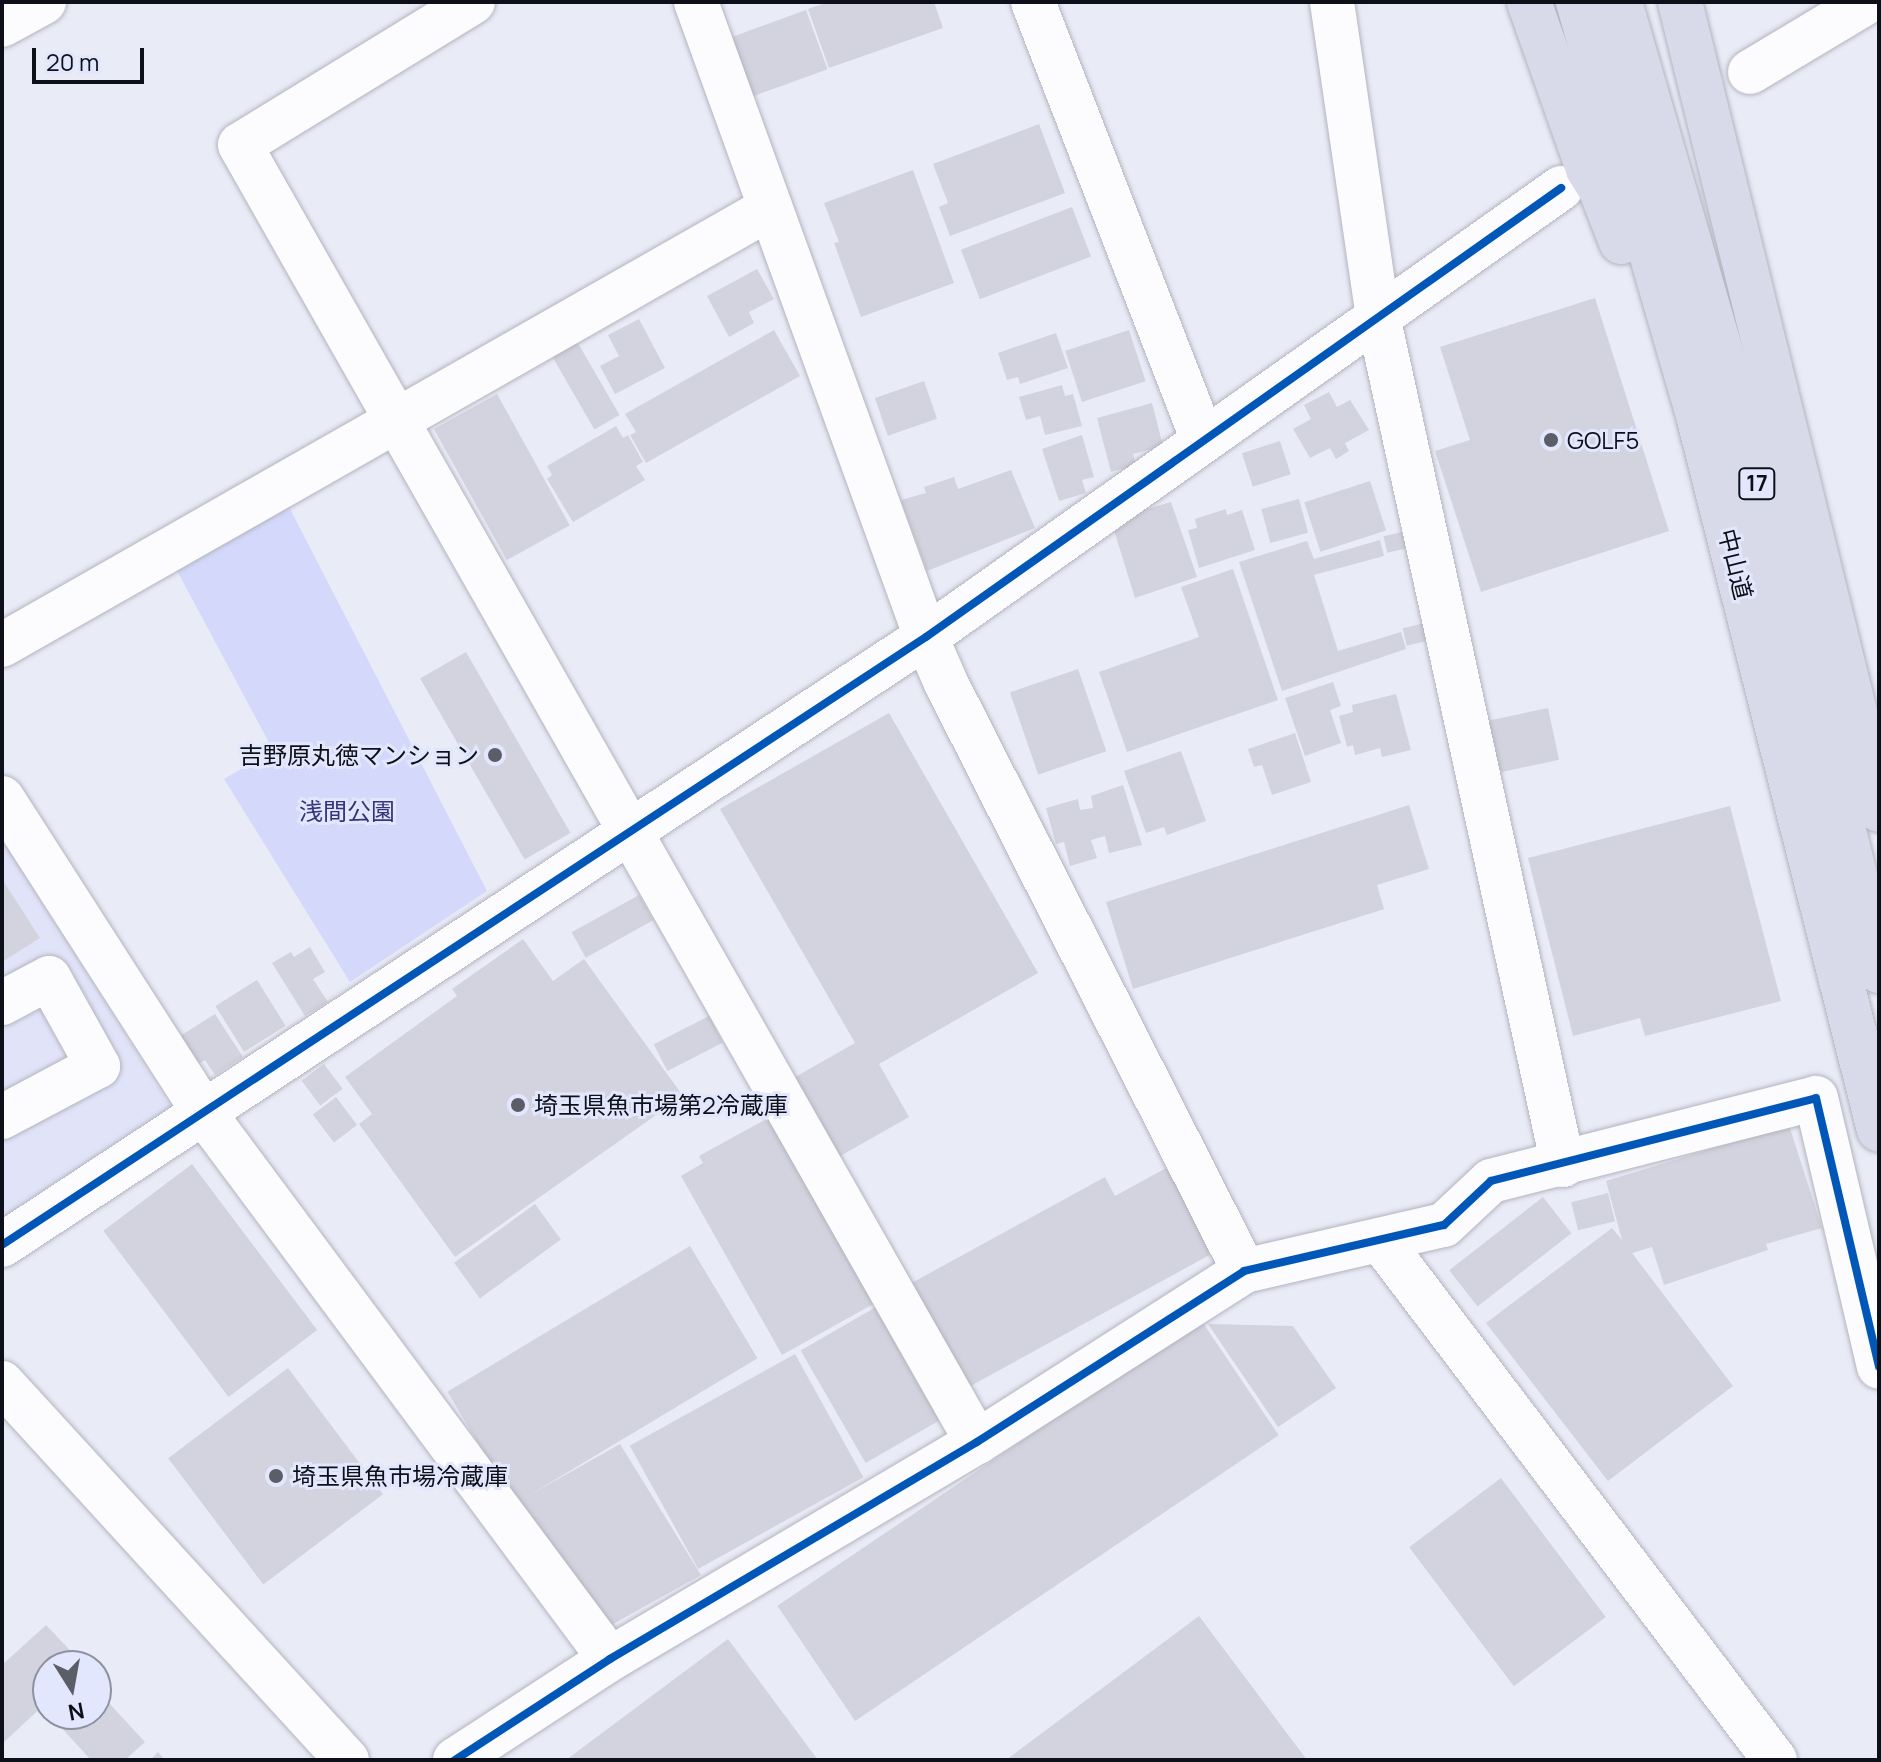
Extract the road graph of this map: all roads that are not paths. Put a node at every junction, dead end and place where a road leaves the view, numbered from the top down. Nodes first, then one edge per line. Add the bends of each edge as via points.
1 (44, 2) edge
2 (473, 2) edge
3 (696, 2) edge
4 (1033, 2) edge
5 (1332, 2) edge
6 (1529, 2) edge
7 (1578, 2) edge
8 (1620, 2) edge
9 (1680, 2) edge
10 (1868, 2) edge
11 (2, 25) edge
12 (1879, 30) edge
13 (1750, 72) dead end
14 (1561, 188) dead end
15 (770, 208) junction
16 (1378, 316) junction
17 (397, 420) junction
18 (1700, 423) junction
19 (1743, 427) junction
20 (1203, 440) junction
21 (926, 637) junction
22 (2, 645) edge
23 (1868, 765) junction
24 (2, 798) edge
25 (1879, 810) edge
26 (631, 829) junction
27 (1879, 971) edge
28 (2, 1003) edge
29 (204, 1113) junction
30 (2, 1117) edge
31 (1879, 1130) edge
32 (1563, 1165) junction
33 (1381, 1241) junction
34 (2, 1245) edge
35 (1244, 1271) junction
36 (1879, 1367) edge
37 (2, 1383) edge
38 (977, 1442) junction
39 (610, 1659) junction
40 (347, 1760) edge
41 (455, 1760) edge
42 (1775, 1760) edge

1 - 11 street
2 - 17 street via 240,145
3 - 15 street
4 - 20 street
5 - 16 street
6 - 18 highway via 1588,169 1600,188 1664,358
7 - 18 highway, 中山道 / 17
8 - 19 highway, 17
9 - 23 highway, 17
10 - 12 street
10 - 13 street
14 - 16 street
15 - 17 street
15 - 21 street
16 - 20 street
16 - 32 street
17 - 22 street
17 - 26 street
18 - 31 highway, 中山道 / 17
19 - 23 highway via 1804,590 1847,732
19 - 27 highway, 17
20 - 21 street
21 - 26 street
21 - 35 street
23 - 25 highway, 17
24 - 29 street
26 - 29 street
26 - 38 street
28 - 30 street via 49,978 98,1066
29 - 34 street
29 - 39 street
32 - 33 street via 1491,1181 1444,1225
32 - 36 street via 1816,1098
33 - 35 street
33 - 42 street
35 - 38 street
37 - 40 street
38 - 39 street
39 - 41 street

